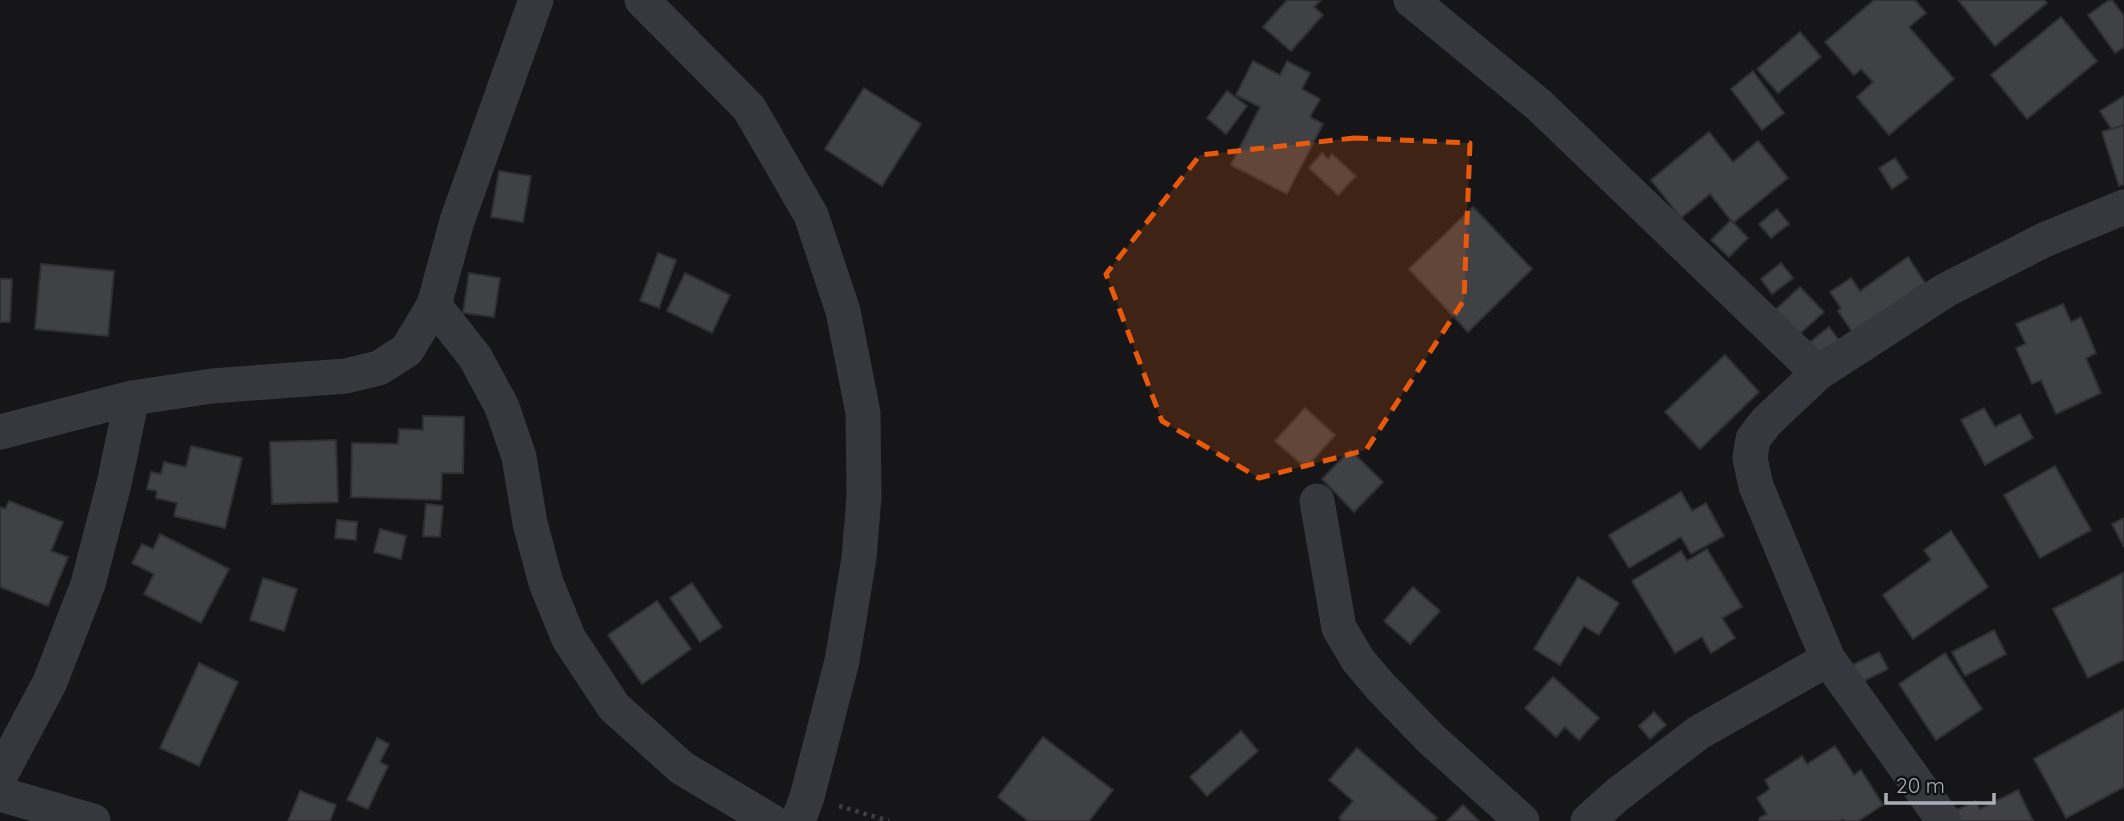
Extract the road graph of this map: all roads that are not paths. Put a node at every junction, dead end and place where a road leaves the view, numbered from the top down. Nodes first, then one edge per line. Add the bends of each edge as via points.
1 (536, 0) edge
2 (642, 0) edge
3 (1411, 0) edge
4 (2124, 207) edge
5 (434, 305) junction
6 (1818, 373) junction
7 (132, 398) junction
8 (0, 432) edge
9 (1317, 501) dead end
10 (1828, 659) junction
11 (0, 776) edge
12 (0, 794) edge
13 (803, 809) edge
14 (93, 821) edge
15 (771, 821) edge
16 (1522, 821) edge
17 (1588, 821) edge
18 (1944, 821) edge

1 - 5 street via 457,221
2 - 13 street via 749,108 811,215 843,311 863,413 864,497 842,661
3 - 6 street via 1539,105
4 - 6 street via 2044,240 1946,290
5 - 7 street via 407,350 379,368 346,376 212,386
5 - 15 street via 475,357 502,407 519,457 546,583 569,639 614,707 682,768
6 - 10 street via 1766,422 1753,439 1750,458 1756,486
7 - 8 street
7 - 11 street via 88,584 50,682
9 - 16 street via 1339,628 1358,660 1430,738
10 - 17 street via 1698,733
10 - 18 street
12 - 14 street

